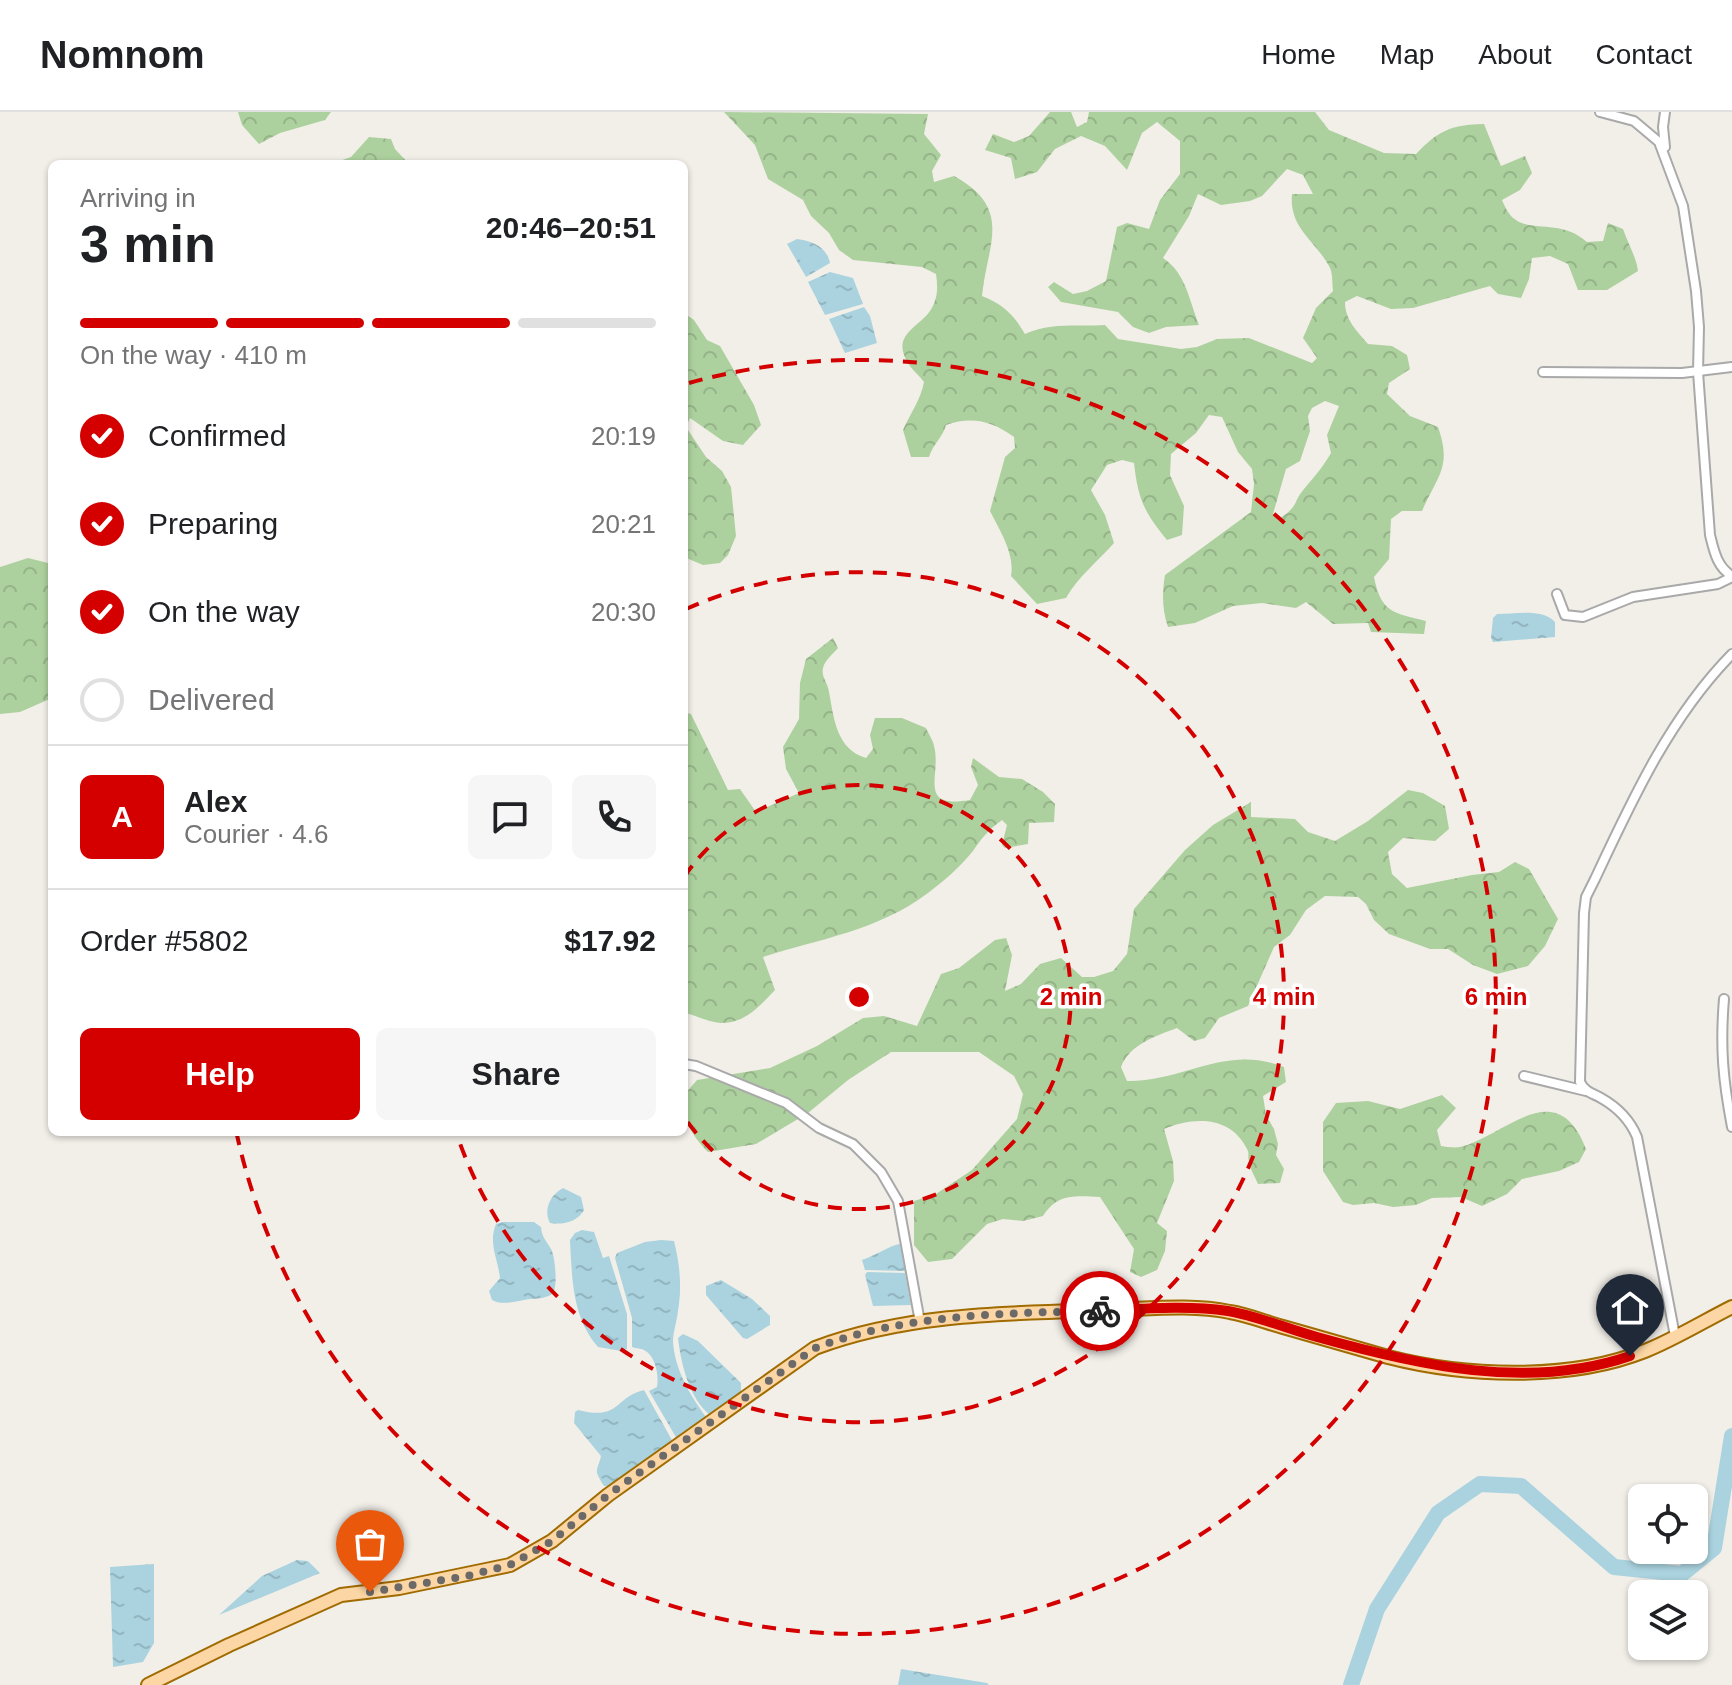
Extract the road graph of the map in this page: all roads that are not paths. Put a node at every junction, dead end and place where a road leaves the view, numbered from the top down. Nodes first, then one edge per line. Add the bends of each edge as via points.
1 (1600, 112) edge
2 (1665, 112) edge
3 (1665, 153) junction
4 (1732, 367) edge
5 (1543, 372) dead end
6 (1698, 372) junction
7 (1732, 577) edge
8 (1557, 594) dead end
9 (1732, 654) edge
10 (1724, 999) dead end
11 (1732, 1058) edge
12 (1721, 1059) junction
13 (688, 1065) edge
14 (1524, 1076) dead end
15 (1586, 1091) junction
16 (1732, 1127) edge
17 (1732, 1307) edge
18 (920, 1322) junction
19 (1675, 1336) junction
20 (148, 1685) edge

1 - 3 street via 1641,125
2 - 3 street
3 - 6 street via 1683,206 1696,291
4 - 6 street
5 - 6 street
6 - 7 street via 1710,535 1715,557
7 - 8 street via 1718,584 1633,597 1583,617 1565,615
9 - 15 street via 1701,687 1655,759 1586,897 1580,1073
10 - 12 street
11 - 12 street
12 - 16 street
13 - 18 street via 786,1103 867,1157 898,1201
14 - 15 street
15 - 19 street via 1628,1119 1637,1137
17 - 19 main road
18 - 19 main road via 1190,1308 1230,1312 1417,1363 1506,1372 1613,1362
18 - 20 main road via 815,1348 552,1541 510,1565 341,1595

